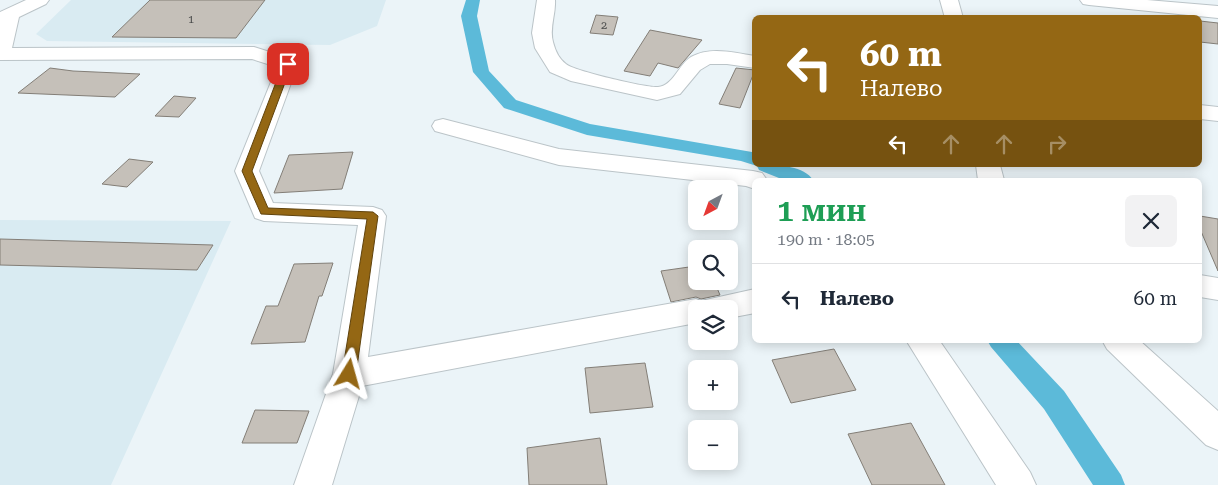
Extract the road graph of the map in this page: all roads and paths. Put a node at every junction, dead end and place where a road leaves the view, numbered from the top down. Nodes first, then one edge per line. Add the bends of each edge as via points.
1 (40, 0) edge
2 (546, 0) edge
3 (949, 0) edge
4 (1089, 0) edge
5 (1218, 12) edge
6 (953, 15) edge
7 (5, 16) edge
8 (752, 62) edge
9 (1202, 112) edge
10 (1218, 114) edge
11 (443, 126) dead end
12 (752, 181) edge
13 (1202, 286) edge
14 (1218, 289) edge
15 (752, 302) edge
16 (738, 304) edge
17 (688, 312) edge
18 (924, 343) edge
19 (1121, 343) edge
20 (349, 374) junction
21 (1218, 434) edge
22 (313, 485) edge
23 (1017, 485) edge

1 - 7 street
2 - 8 street via 541,27 544,45 556,67 570,75 657,94 675,89 694,64 701,60
3 - 6 street
4 - 5 street
7 - 20 street via 1,54 254,53 288,64 247,171 264,212 373,216
9 - 10 street
11 - 12 street via 559,157
13 - 14 street
15 - 16 street
17 - 20 street
18 - 23 street
19 - 21 street
20 - 22 street

